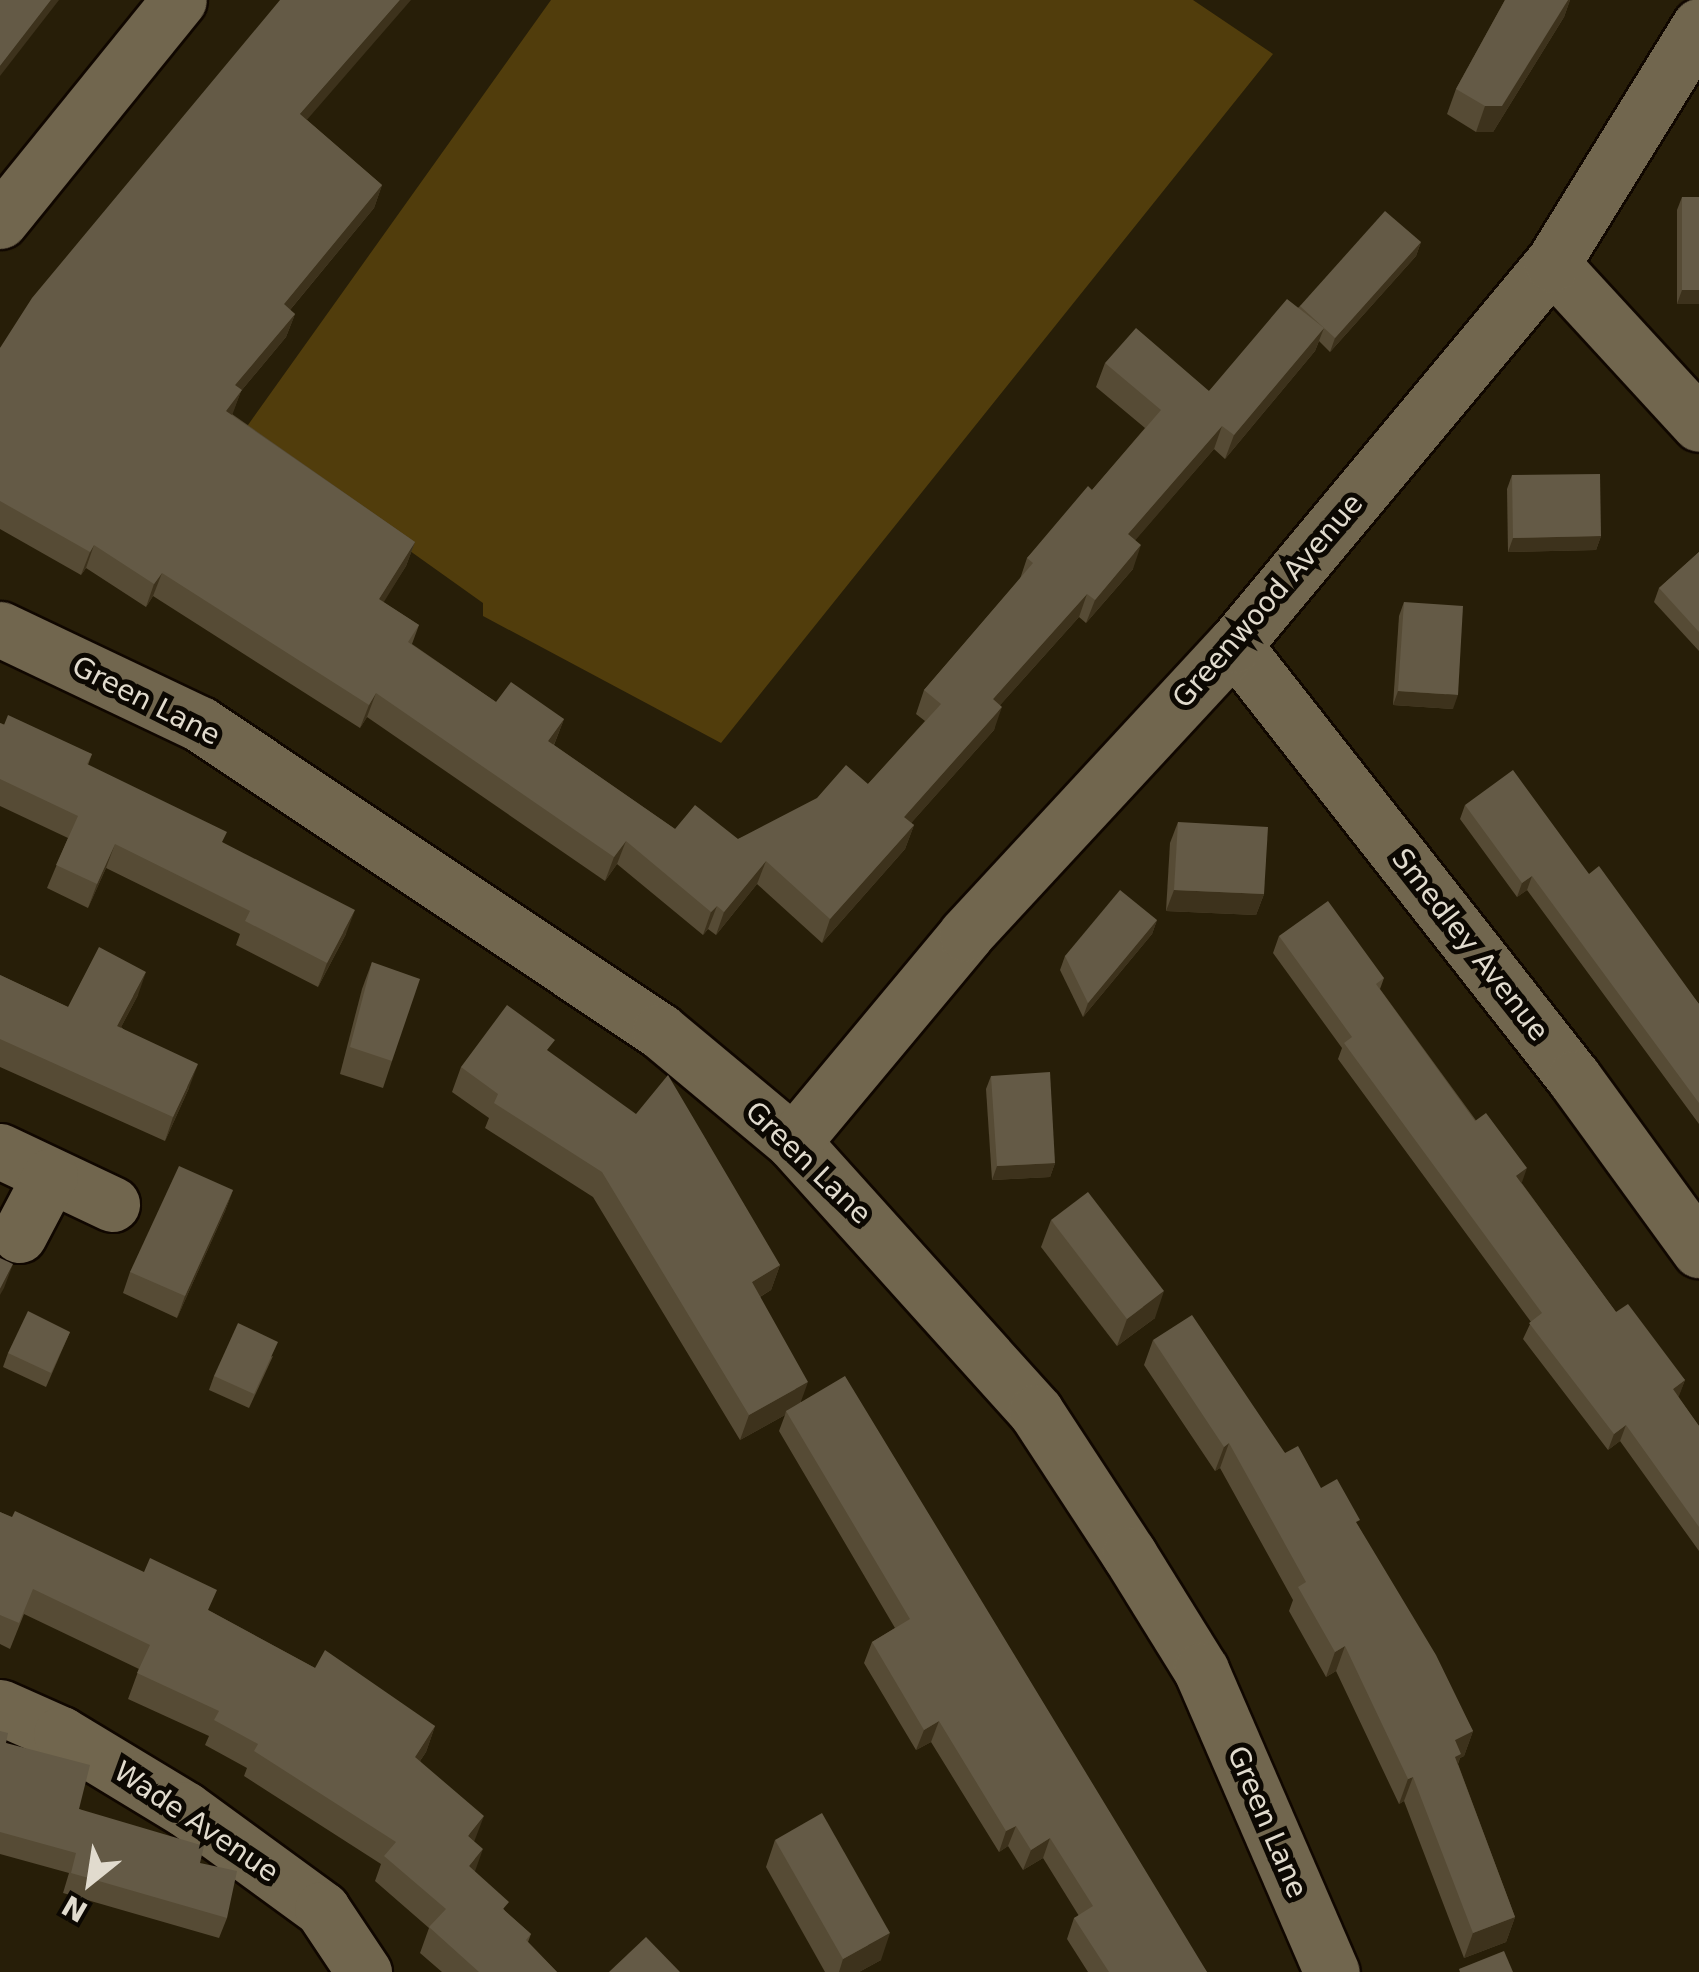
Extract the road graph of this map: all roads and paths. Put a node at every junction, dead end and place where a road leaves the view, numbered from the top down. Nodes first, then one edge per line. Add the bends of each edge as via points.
1 (178, 0) edge
2 (1699, 26) edge
3 (0, 220) edge
4 (1552, 264) junction
5 (1699, 424) edge
6 (0, 629) edge
7 (1234, 644) junction
8 (793, 1142) junction
9 (0, 1151) edge
10 (50, 1176) junction
11 (112, 1204) dead end
12 (19, 1235) dead end
13 (1699, 1250) edge
14 (0, 1707) edge
15 (364, 1972) edge
16 (1332, 1972) edge

1 - 3 street
2 - 4 street, Greenwood Avenue
4 - 5 street
4 - 7 street, Greenwood Avenue
6 - 8 street, Green Lane via 200,724 660,1031
7 - 8 street, Greenwood Avenue via 966,934
7 - 13 street, Smedley Avenue via 1574,1078
8 - 16 street, Green Lane via 1036,1412 1129,1554 1201,1670
9 - 10 street
10 - 11 street
10 - 12 street
14 - 15 street, Wade Avenue via 61,1734 185,1809 322,1910

